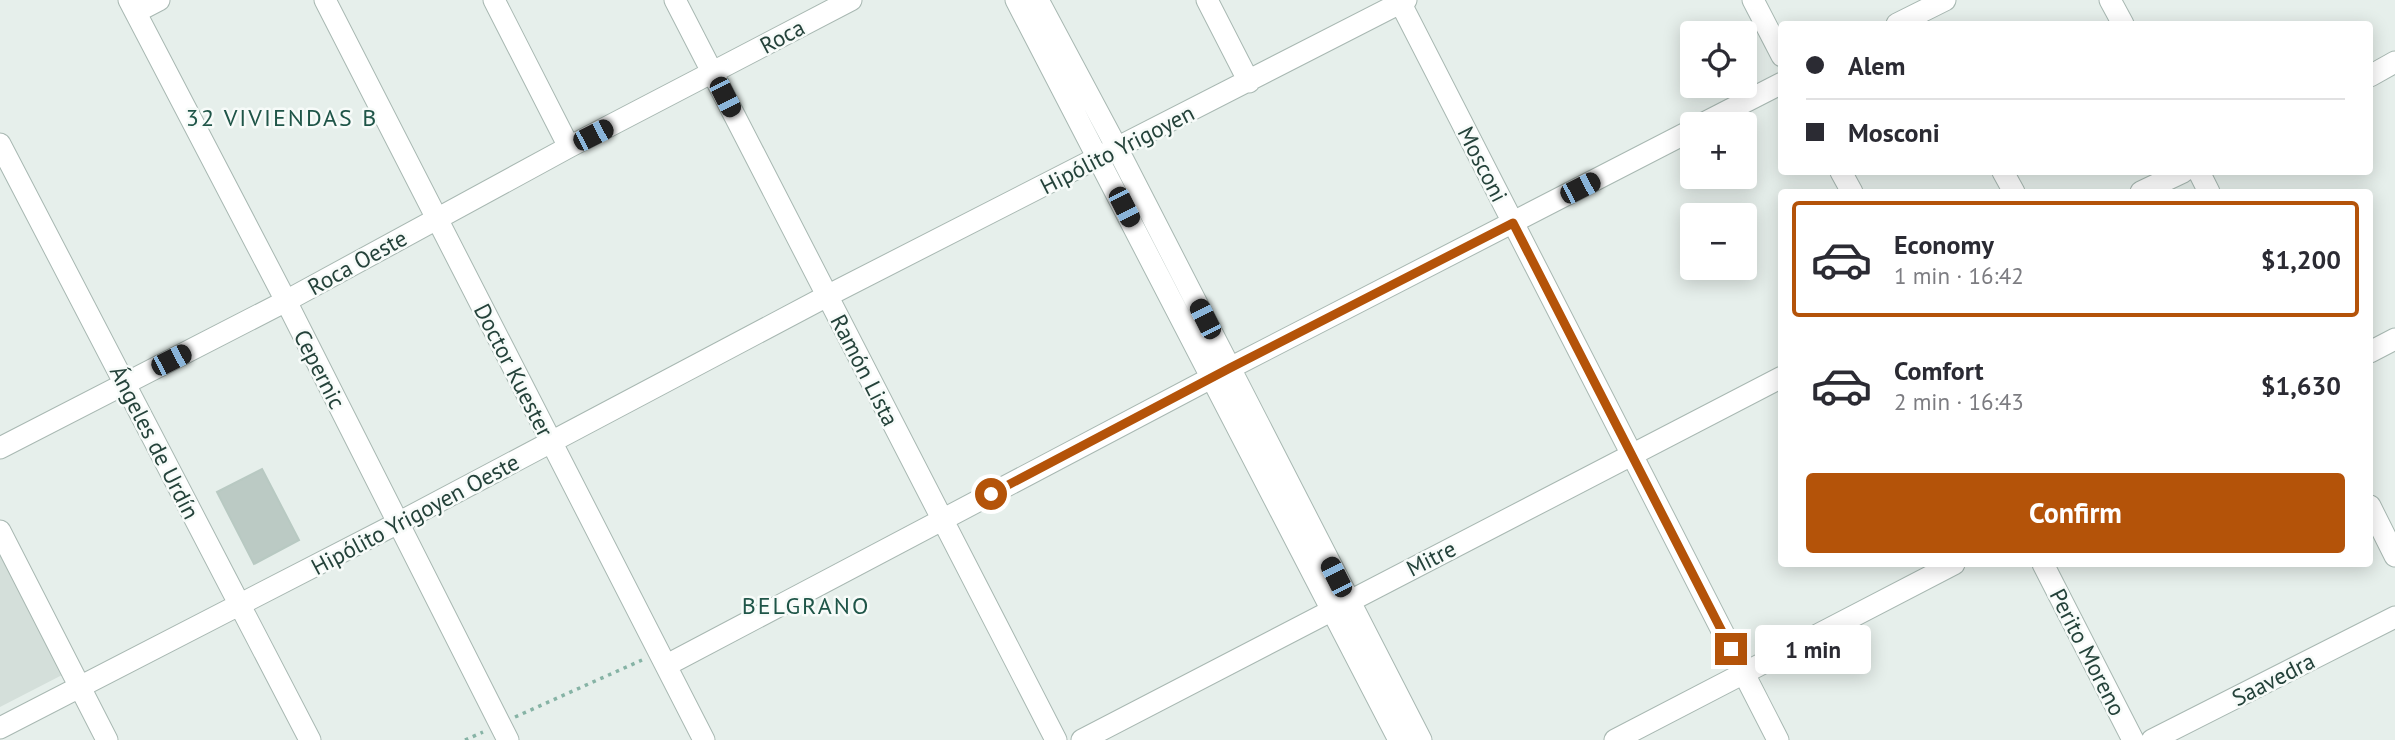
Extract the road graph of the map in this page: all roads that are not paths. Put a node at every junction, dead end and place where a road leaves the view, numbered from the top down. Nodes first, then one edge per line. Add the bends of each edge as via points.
1 (159, 0) edge
2 (325, 0) edge
3 (494, 0) edge
4 (675, 0) edge
5 (1016, 0) edge
6 (1038, 0) edge
7 (1207, 0) edge
8 (1753, 0) edge
9 (1945, 0) edge
10 (2110, 0) edge
11 (846, 1) edge
12 (1402, 1) edge
13 (133, 6) edge
14 (1918, 13) edge
15 (2121, 21) edge
16 (1778, 48) edge
17 (2395, 62) edge
18 (712, 72) junction
19 (2373, 74) edge
20 (1249, 82) junction
21 (1778, 85) edge
22 (1725, 112) edge
23 (1680, 136) edge
24 (0, 144) edge
25 (569, 147) junction
26 (1117, 148) junction
27 (1098, 158) junction
28 (2177, 175) edge
29 (2147, 189) edge
30 (436, 218) junction
31 (1513, 223) junction
32 (827, 296) junction
33 (286, 300) junction
34 (2395, 339) edge
35 (2373, 350) edge
36 (1221, 373) junction
37 (1778, 379) edge
38 (125, 384) junction
39 (552, 443) junction
40 (0, 448) edge
41 (1632, 455) junction
42 (2373, 512) edge
43 (942, 519) junction
44 (398, 523) junction
45 (0, 531) edge
46 (2395, 556) edge
47 (1948, 567) edge
48 (2045, 567) edge
49 (240, 605) junction
50 (1340, 605) junction
51 (2395, 617) edge
52 (663, 659) junction
53 (1743, 673) junction
54 (80, 687) junction
55 (0, 728) edge
56 (503, 732) edge
57 (107, 740) edge
58 (310, 740) edge
59 (705, 740) edge
60 (1056, 740) edge
61 (1082, 740) edge
62 (1399, 740) edge
63 (1420, 740) edge
64 (1615, 740) edge
65 (1777, 740) edge
66 (2133, 740) edge
67 (2152, 740) edge

1 - 13 street
2 - 30 street, Doctor Kuester
3 - 25 street
4 - 18 street, Ramón Lista
5 - 27 street
6 - 26 street
7 - 20 street
8 - 16 street
9 - 14 street
10 - 15 street
11 - 18 street, Roca
12 - 20 street, Hipólito Yrigoyen
12 - 31 street, Mosconi
13 - 33 street, Cepernic
17 - 19 street
18 - 25 street, Roca Oeste
18 - 32 street, Ramón Lista
20 - 26 street, Hipólito Yrigoyen
21 - 22 street
23 - 31 street
24 - 38 street, Ángeles de Urdín
25 - 30 street, Roca Oeste
26 - 27 street, Hipólito Yrigoyen
26 - 36 street
27 - 32 street, Hipólito Yrigoyen
27 - 36 street
28 - 29 street
30 - 33 street, Roca Oeste
30 - 39 street, Doctor Kuester
31 - 36 street
31 - 41 street, Mosconi
32 - 39 street, Hipólito Yrigoyen Oeste
32 - 43 street, Ramón Lista
33 - 38 street, Roca Oeste
33 - 44 street, Cepernic
34 - 35 street
36 - 43 street
36 - 50 street
37 - 41 street, Mitre
38 - 40 street, Roca Oeste
38 - 49 street, Ángeles de Urdín
39 - 44 street, Hipólito Yrigoyen Oeste
39 - 52 street, Doctor Kuester
41 - 50 street, Mitre
41 - 53 street, Mosconi
42 - 46 street
43 - 52 street
43 - 60 street, Ramón Lista
44 - 49 street, Hipólito Yrigoyen Oeste
44 - 56 street, Cepernic
45 - 54 street
47 - 53 street
48 - 66 street, Perito Moreno
49 - 54 street, Hipólito Yrigoyen Oeste
49 - 58 street, Ángeles de Urdín
50 - 61 street, Mitre
50 - 62 street
50 - 63 street
51 - 67 street, Saavedra
52 - 59 street, Doctor Kuester
53 - 64 street
53 - 65 street, Mosconi
54 - 55 street, Hipólito Yrigoyen Oeste
54 - 57 street

